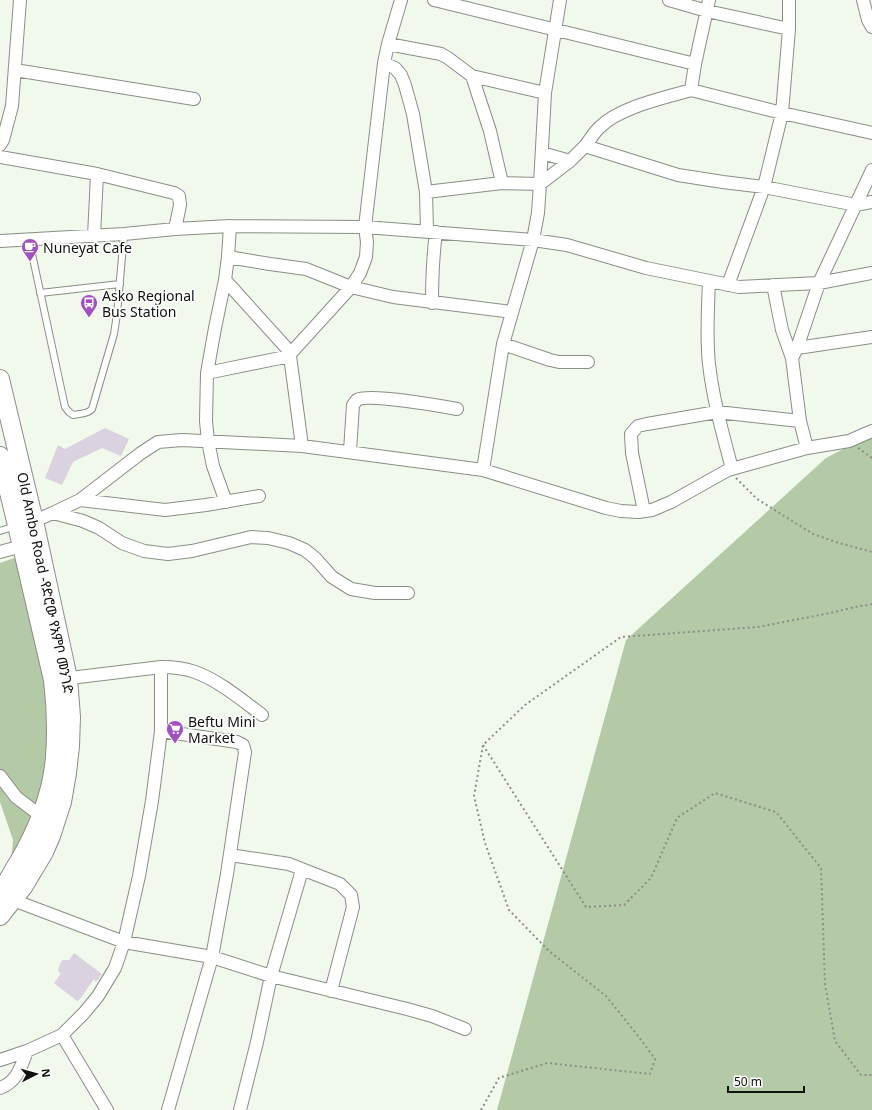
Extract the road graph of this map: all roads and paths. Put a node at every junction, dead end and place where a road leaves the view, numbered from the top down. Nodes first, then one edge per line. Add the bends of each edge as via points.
1 (20, 0) edge
2 (401, 0) edge
3 (434, 0) edge
4 (560, 0) edge
5 (669, 0) edge
6 (789, 0) edge
7 (863, 0) edge
8 (708, 5) edge
9 (872, 27) edge
10 (555, 29) junction
11 (789, 29) junction
12 (388, 44) junction
13 (384, 63) junction
14 (695, 64) junction
15 (15, 70) junction
16 (472, 76) junction
17 (691, 90) junction
18 (546, 93) junction
19 (194, 99) dead end
20 (782, 113) junction
21 (872, 134) edge
22 (0, 145) edge
23 (585, 146) junction
24 (542, 153) junction
25 (0, 158) edge
26 (570, 162) junction
27 (872, 170) edge
28 (97, 174) junction
29 (502, 184) junction
30 (540, 184) junction
31 (764, 187) junction
32 (426, 192) junction
33 (872, 202) edge
34 (856, 205) junction
35 (230, 226) junction
36 (365, 227) junction
37 (175, 228) junction
38 (431, 231) junction
39 (124, 234) junction
40 (94, 236) junction
41 (29, 240) junction
42 (533, 240) junction
43 (0, 242) edge
44 (228, 257) junction
45 (872, 273) edge
46 (225, 280) junction
47 (709, 281) junction
48 (819, 282) junction
49 (120, 284) junction
50 (728, 285) junction
51 (773, 285) junction
52 (351, 287) junction
53 (40, 293) junction
54 (432, 303) junction
55 (512, 312) junction
56 (872, 337) edge
57 (503, 344) junction
58 (794, 353) junction
59 (291, 355) junction
60 (588, 362) dead end
61 (207, 373) junction
62 (0, 379) edge
63 (456, 409) dead end
64 (717, 412) junction
65 (800, 421) junction
66 (872, 431) edge
67 (208, 441) junction
68 (849, 441) junction
69 (302, 446) junction
70 (807, 448) junction
71 (350, 451) junction
72 (0, 456) edge
73 (872, 458) edge
74 (730, 469) junction
75 (484, 470) junction
76 (259, 496) dead end
77 (80, 500) junction
78 (226, 502) junction
79 (644, 511) junction
80 (53, 513) junction
81 (26, 523) junction
82 (0, 531) edge
83 (22, 546) junction
84 (0, 552) edge
85 (872, 552) edge
86 (408, 593) dead end
87 (872, 604) edge
88 (161, 667) junction
89 (60, 679) junction
90 (262, 715) dead end
91 (161, 731) junction
92 (483, 745) junction
93 (0, 776) edge
94 (41, 816) junction
95 (230, 855) junction
96 (302, 870) junction
97 (5, 894) edge
98 (0, 916) edge
99 (124, 942) junction
100 (212, 957) junction
101 (272, 976) junction
102 (330, 991) junction
103 (465, 1029) dead end
104 (62, 1035) junction
105 (27, 1051) junction
106 (0, 1060) edge
107 (872, 1075) edge
108 (0, 1088) edge
109 (107, 1110) edge
110 (168, 1110) edge
111 (240, 1110) edge
112 (481, 1110) edge

1 - 15 street
2 - 12 street
3 - 10 street
4 - 10 street
5 - 8 street
6 - 11 street
7 - 9 street
8 - 11 street
8 - 14 street
10 - 14 street
10 - 18 street
11 - 20 street
12 - 13 street
12 - 16 street via 441,54
13 - 32 street via 395,68 406,84
13 - 36 street
14 - 17 street
15 - 19 street
15 - 22 street via 12,106
16 - 18 street
16 - 29 street via 490,131
17 - 20 street
17 - 23 street via 632,108 609,120 599,127
18 - 24 street
20 - 21 street
20 - 31 street
23 - 26 street
23 - 31 street via 678,175
24 - 26 street
24 - 30 street
25 - 28 street
26 - 30 street
27 - 34 street
28 - 37 street via 179,196 180,205
28 - 40 street
29 - 30 street
29 - 32 street
30 - 42 street
31 - 34 street
31 - 50 street
32 - 38 street
33 - 34 street
34 - 48 street
35 - 36 street
35 - 37 street
35 - 44 street
36 - 38 street
36 - 52 street via 366,257 360,274
37 - 39 street
38 - 42 street
38 - 54 street
39 - 40 street
39 - 49 lane
40 - 41 street
41 - 43 street
41 - 53 lane
42 - 47 street via 566,244 646,268
42 - 55 street
44 - 46 street
44 - 52 street via 306,269
45 - 48 street
46 - 59 street
46 - 61 street
47 - 50 street
47 - 64 street via 709,364
48 - 51 street
48 - 58 street
49 - 53 lane
49 - 53 lane via 114,334 92,409 86,413 73,415 65,407
50 - 51 street
51 - 58 street via 782,330
52 - 54 street via 393,298
52 - 59 street
54 - 55 street
55 - 57 street
56 - 58 street
57 - 60 street via 550,360
57 - 75 street
58 - 65 street
59 - 61 street
59 - 69 street
61 - 67 street
62 - 81 main road, Old Ambo Road -የድሮው የአምቦ መንገድ
63 - 71 street via 396,399 357,400 353,405
64 - 65 street
64 - 74 street
64 - 79 street via 638,426 631,434 632,453
65 - 70 street
66 - 68 street
67 - 69 street
67 - 77 street via 158,442
67 - 78 street via 213,466
68 - 70 street
68 - 73 path
69 - 71 street
70 - 74 street
71 - 75 street
72 - 81 main road, Old Ambo Road -የድሮው የአምቦ መንገድ
74 - 79 street via 671,502
74 - 85 path via 757,499 813,534
75 - 79 street via 606,508
76 - 78 street
77 - 78 street via 165,510
77 - 80 street
80 - 81 street
80 - 86 street via 83,521 122,543 144,551 168,554 251,537 268,538 305,550 332,577 351,589 375,593
81 - 82 lane
81 - 83 main road, Old Ambo Road -የድሮው የአምቦ መንገድ
81 - 89 main road, Old Ambo Road -የድሮው የአምቦ መንገድ
83 - 84 street
83 - 89 main road, Old Ambo Road -የድሮው የአምቦ መንገድ
87 - 92 path via 758,627 621,637 525,705
88 - 89 street
88 - 90 street via 195,672 230,691
88 - 91 street
89 - 94 main road, Old Ambo Road -የድሮው የአምቦ መንገድ via 55,703 55,756
89 - 97 main road, Old Ambo Road -የድሮው የአምቦ መንገድ via 71,717 70,746 62,802 44,852 23,887
91 - 95 street via 238,742 243,745 245,752
91 - 99 street via 139,876
92 - 107 path via 586,907 624,904 651,878 677,818 715,793 776,812 820,868 826,984 835,1041 861,1075
92 - 112 path via 474,796 485,843 509,910 550,951 606,996 655,1059 650,1074 547,1063 499,1078
93 - 94 street via 16,797
94 - 97 main road, Old Ambo Road -የድሮው የአምቦ መንገድ
95 - 96 street via 288,864
95 - 100 street
96 - 101 street
96 - 102 street via 340,884 352,895 353,907
97 - 98 main road, Old Ambo Road -የድሮው የአምቦ መንገድ
97 - 99 street
99 - 100 street
99 - 104 street via 115,968 98,996
100 - 101 street
100 - 110 street
101 - 102 street
101 - 111 street
102 - 103 street via 432,1016
104 - 105 street
104 - 109 street
105 - 106 street
105 - 108 street via 18,1074

